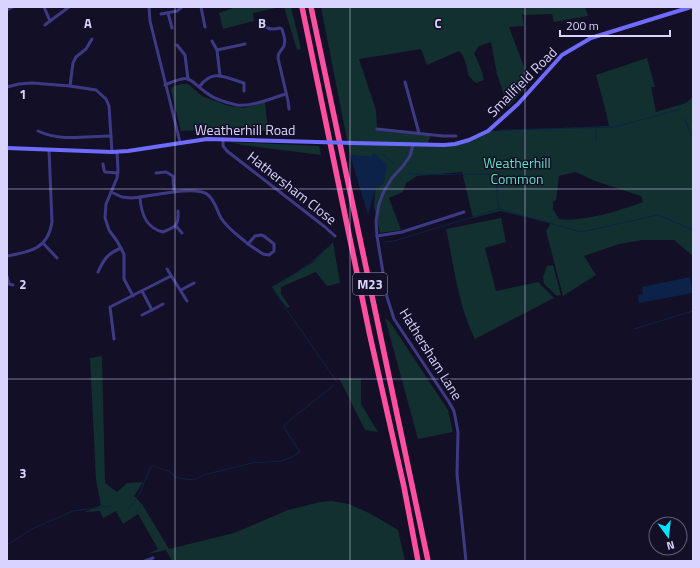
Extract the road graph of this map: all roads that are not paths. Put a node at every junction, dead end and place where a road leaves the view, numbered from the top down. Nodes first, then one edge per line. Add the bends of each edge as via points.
1 (13, 7) edge
2 (44, 7) edge
3 (69, 7) edge
4 (149, 7) edge
5 (182, 7) edge
6 (201, 7) edge
7 (302, 7) edge
8 (311, 7) edge
9 (691, 7) edge
10 (7, 10) edge
11 (168, 13) junction
12 (161, 14) dead end
13 (203, 18) junction
14 (199, 19) dead end
15 (261, 20) dead end
16 (50, 21) junction
17 (45, 25) dead end
18 (205, 27) dead end
19 (172, 28) dead end
20 (92, 39) dead end
21 (212, 41) dead end
22 (245, 44) dead end
23 (177, 45) dead end
24 (217, 50) junction
25 (220, 76) junction
26 (188, 79) junction
27 (405, 82) dead end
28 (165, 85) junction
29 (70, 86) junction
30 (200, 86) junction
31 (7, 87) edge
32 (244, 91) dead end
33 (286, 94) junction
34 (289, 109) dead end
35 (377, 129) dead end
36 (38, 130) dead end
37 (419, 133) junction
38 (111, 136) junction
39 (444, 136) junction
40 (456, 136) dead end
41 (223, 139) junction
42 (180, 142) junction
43 (413, 145) junction
44 (444, 145) junction
45 (7, 148) edge
46 (49, 150) junction
47 (114, 152) junction
48 (103, 164) dead end
49 (118, 173) junction
50 (156, 173) dead end
51 (111, 192) junction
52 (174, 192) junction
53 (140, 197) junction
54 (178, 211) dead end
55 (464, 212) dead end
56 (176, 226) junction
57 (182, 233) dead end
58 (335, 236) dead end
59 (377, 236) junction
60 (43, 243) junction
61 (248, 244) junction
62 (121, 248) junction
63 (7, 256) edge
64 (57, 258) dead end
65 (167, 269) dead end
66 (98, 272) dead end
67 (7, 276) edge
68 (171, 276) junction
69 (194, 283) dead end
70 (13, 285) dead end
71 (181, 290) junction
72 (142, 291) junction
73 (133, 296) junction
74 (187, 301) dead end
75 (163, 304) dead end
76 (152, 310) junction
77 (142, 315) dead end
78 (114, 339) dead end
79 (153, 558) dead end
80 (145, 561) edge
81 (418, 561) edge
82 (428, 561) edge
83 (466, 561) edge

1 - 10 street
2 - 16 street
3 - 16 street
4 - 28 street
5 - 11 street
6 - 13 street
7 - 81 highway, M23
8 - 82 highway, M23
9 - 44 street, Smallfield Road via 591,38 562,55 518,104 488,131 469,140
11 - 12 street
11 - 19 street
13 - 14 street
13 - 18 street
15 - 33 street via 267,28 282,29 285,44 278,58
16 - 17 street
20 - 29 street via 73,63
21 - 24 street
22 - 24 street
23 - 26 street via 185,55
24 - 25 street
25 - 30 street via 208,77
25 - 32 street via 244,83
26 - 28 street
26 - 30 street
27 - 37 street
28 - 42 street
29 - 31 street via 32,83
29 - 38 street via 96,90 106,99
30 - 33 street via 213,97 239,105
33 - 34 street
35 - 37 street
36 - 38 street via 60,137
37 - 39 street
38 - 47 street
39 - 40 street
39 - 44 street
41 - 42 street, Weatherhill Road
41 - 43 street, Weatherhill Road, bridge
41 - 58 street, Hathersham Close via 223,146 227,151
42 - 47 street, Weatherhill Road
43 - 44 street, Smallfield Road
43 - 59 street, Hathersham Lane via 410,156 384,190 376,221
45 - 46 street, Weatherhill Road
46 - 47 street, Weatherhill Road
46 - 60 street via 52,222 51,230
47 - 49 street
48 - 49 street via 105,172
49 - 51 street
50 - 52 street via 166,172 173,176
51 - 53 street via 122,197
51 - 62 street via 106,204 105,218 109,230
52 - 53 street
52 - 61 street via 197,191 208,194 221,218
53 - 56 street via 140,208 148,225 163,232
54 - 56 street via 179,220
55 - 59 street via 402,232
56 - 57 street
59 - 83 street, Hathersham Lane via 387,297 394,319 454,411 458,432 457,474
60 - 63 street via 30,252
60 - 64 street
61 - 61 street via 255,236 261,235 272,242 275,248 272,253 266,255
62 - 66 street via 105,258
62 - 73 street via 124,254 124,279
65 - 68 street
67 - 70 street via 9,284
68 - 71 street
68 - 72 street
69 - 71 street
71 - 74 street
72 - 73 street
72 - 76 street
73 - 78 street via 110,307
75 - 76 street
76 - 77 street
79 - 80 street

